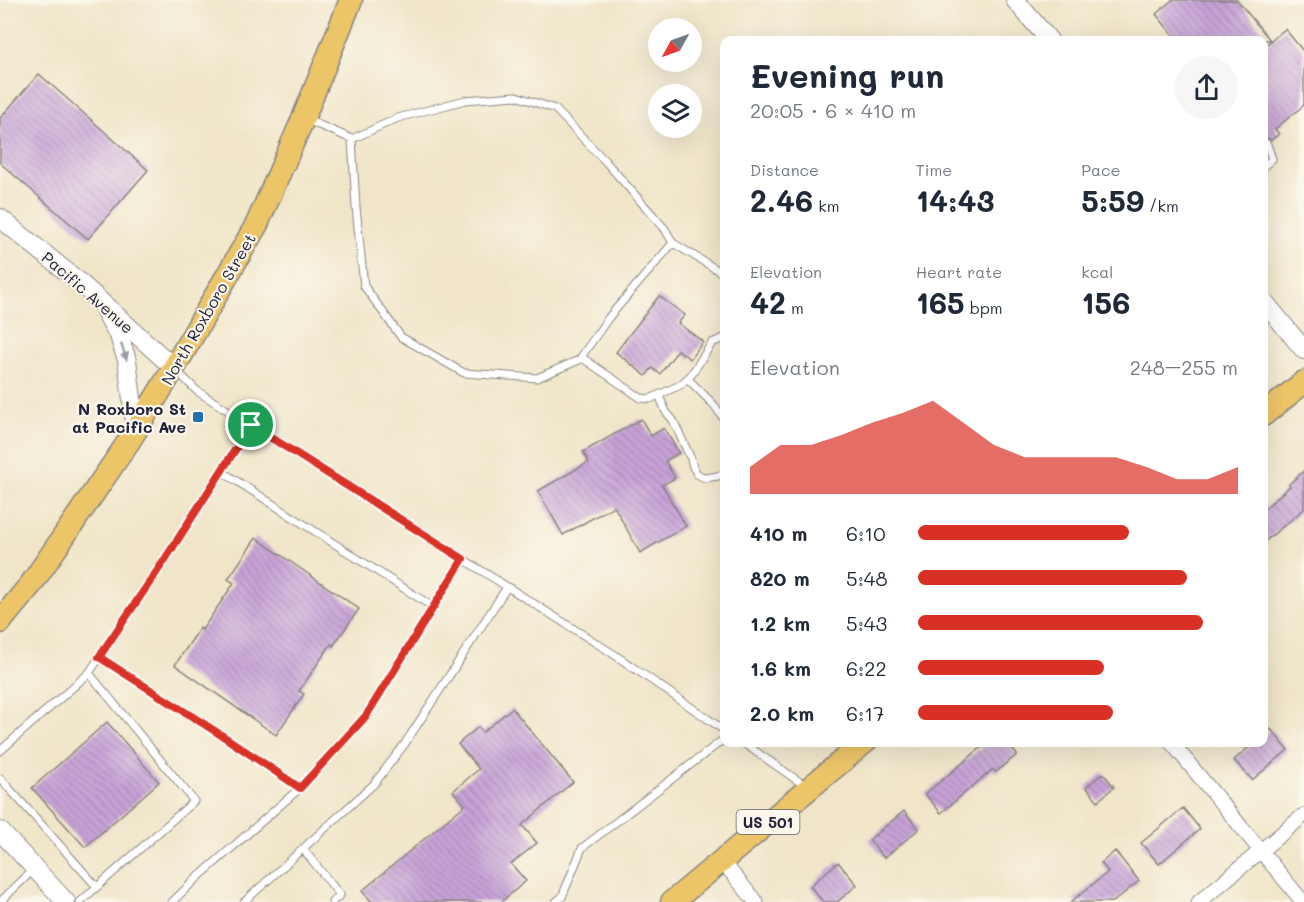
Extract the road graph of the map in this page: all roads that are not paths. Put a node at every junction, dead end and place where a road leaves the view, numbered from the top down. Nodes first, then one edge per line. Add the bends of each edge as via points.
1 (351, 0) edge
2 (1015, 0) edge
3 (1046, 36) edge
4 (303, 118) junction
5 (352, 139) junction
6 (1268, 147) edge
7 (1268, 163) edge
8 (0, 218) edge
9 (673, 243) junction
10 (720, 272) edge
11 (98, 299) junction
12 (1268, 306) edge
13 (720, 340) edge
14 (1304, 350) edge
15 (581, 357) junction
16 (174, 368) junction
17 (688, 378) junction
18 (1304, 382) edge
19 (659, 395) junction
20 (1268, 412) edge
21 (720, 413) edge
22 (251, 425) junction
23 (136, 431) junction
24 (221, 471) junction
25 (720, 476) edge
26 (463, 559) junction
27 (507, 587) junction
28 (434, 607) junction
29 (0, 622) edge
30 (99, 657) junction
31 (89, 673) junction
32 (720, 727) edge
33 (720, 742) edge
34 (749, 747) edge
35 (859, 747) edge
36 (1175, 747) edge
37 (0, 751) edge
38 (0, 778) edge
39 (300, 788) junction
40 (809, 789) junction
41 (1304, 815) edge
42 (0, 831) edge
43 (303, 849) junction
44 (1261, 851) junction
45 (722, 861) junction
46 (35, 868) junction
47 (97, 887) junction
48 (340, 895) junction
49 (1, 899) edge
50 (66, 902) edge
51 (80, 902) edge
52 (172, 902) edge
53 (244, 902) edge
54 (332, 902) edge
55 (346, 902) edge
56 (556, 902) edge
57 (672, 902) edge
58 (756, 902) edge
59 (1199, 902) edge
60 (1303, 902) edge

1 - 4 main road, North Roxboro Street
2 - 3 street
4 - 5 lane
4 - 16 main road, North Roxboro Street via 257,224
5 - 9 lane via 398,118 465,100 516,96 555,109 665,228
5 - 15 lane via 364,286 401,337 464,373 537,378
6 - 7 lane via 1272,159
8 - 11 street, Pacific Avenue
9 - 10 lane
9 - 15 lane
11 - 16 street, Pacific Avenue
11 -> 23 street via 127,360
12 - 14 street
13 - 17 lane via 712,343
15 - 19 lane via 641,398
16 - 22 lane via 197,391
16 - 23 main road, North Roxboro Street
17 - 19 lane
17 - 21 lane
18 - 20 main road
19 - 25 lane via 697,474 705,478
22 - 24 lane
22 - 26 lane
23 - 29 main road, North Roxboro Street via 32,583
24 - 28 lane
24 - 30 lane
26 - 27 lane
26 - 28 lane
27 - 32 lane
27 - 43 lane via 404,745 374,784
28 - 39 lane via 366,716
30 - 31 lane
30 - 39 lane
31 - 37 lane
31 - 47 lane via 194,801
33 - 56 lane via 582,848 562,897
34 - 40 lane
35 - 40 main road, US 501
36 - 44 street
38 - 47 lane
39 - 52 lane
40 - 45 main road, US 501
41 - 44 street
42 - 46 street
43 - 48 lane
43 - 53 lane
44 - 59 street
44 - 60 street
45 - 57 main road, US 501
45 - 58 street
46 - 49 lane
46 - 50 street
47 - 51 lane
48 - 54 lane
48 - 55 lane

